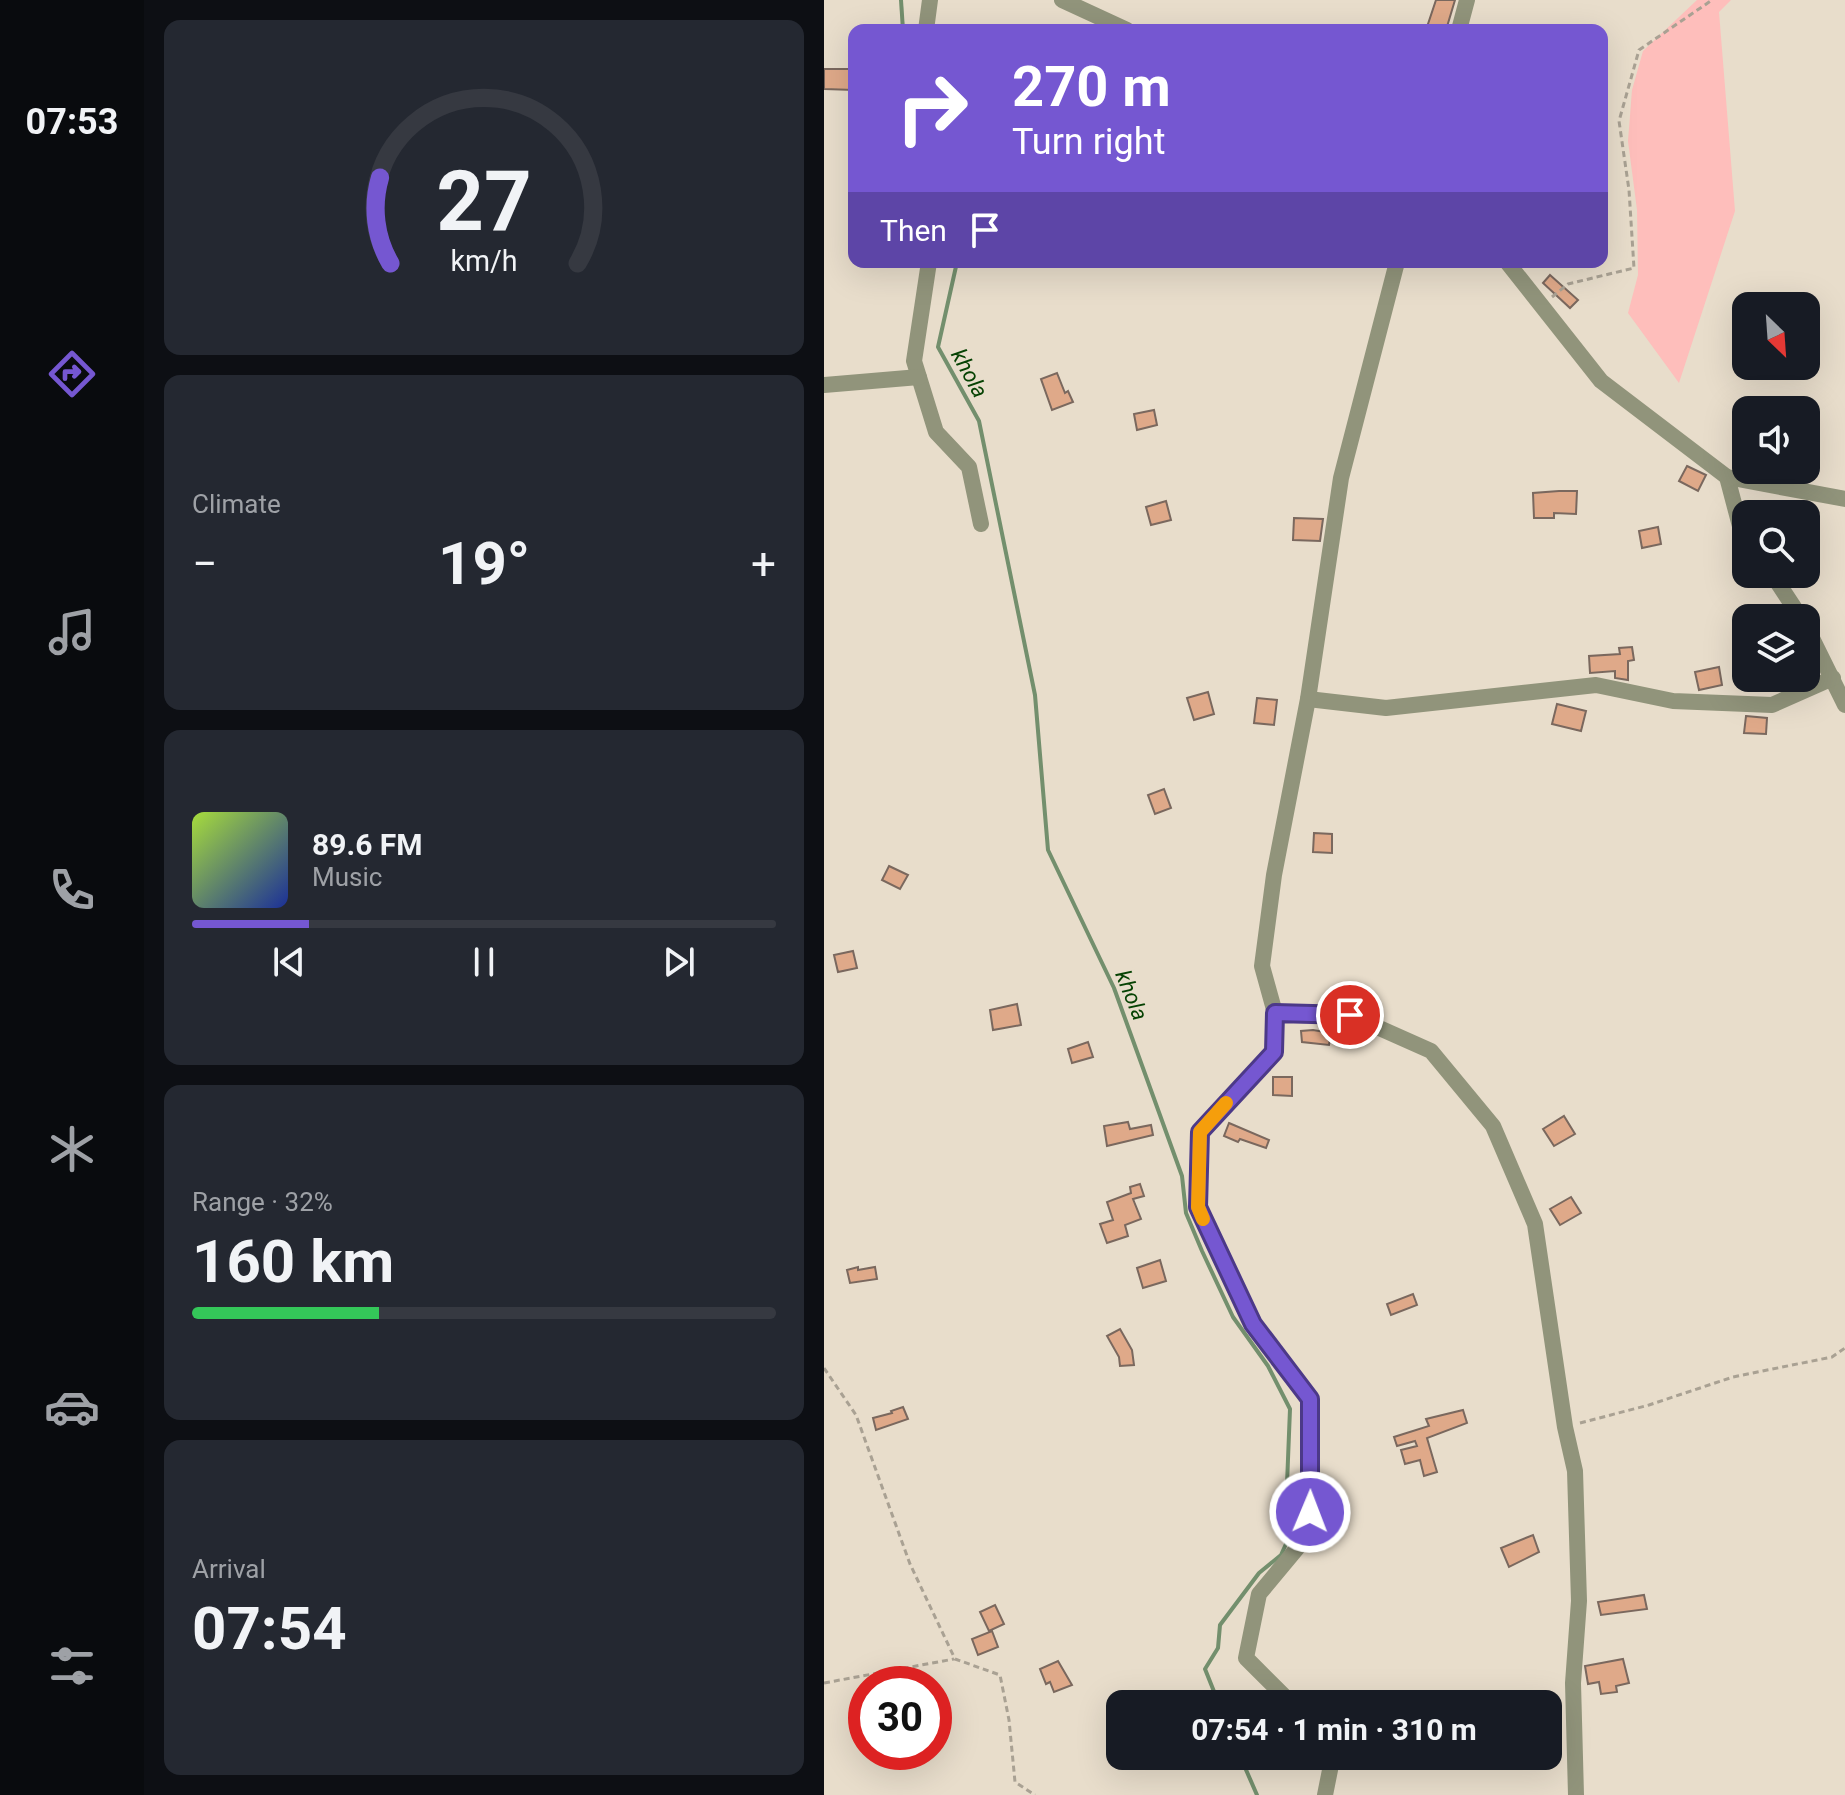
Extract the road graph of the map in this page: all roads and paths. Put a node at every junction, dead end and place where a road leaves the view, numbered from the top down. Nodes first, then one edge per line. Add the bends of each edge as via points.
1 (930, 0) edge
2 (1062, 0) edge
3 (1467, 0) edge
4 (1712, 0) edge
5 (927, 24) edge
6 (1114, 24) edge
7 (1461, 24) edge
8 (928, 268) edge
9 (1395, 268) edge
10 (1512, 268) edge
11 (1542, 306) junction
12 (919, 377) junction
13 (824, 385) edge
14 (1727, 477) junction
15 (1845, 499) edge
16 (1733, 500) edge
17 (981, 524) dead end
18 (1820, 653) edge
19 (1833, 678) junction
20 (1308, 699) junction
21 (1845, 705) edge
22 (1275, 1013) junction
23 (1845, 1348) edge
24 (824, 1368) edge
25 (1565, 1427) junction
26 (955, 1659) junction
27 (824, 1683) edge
28 (1278, 1690) edge
29 (1330, 1770) edge
30 (1035, 1795) edge
31 (1325, 1795) edge
32 (1576, 1795) edge

1 - 5 street
2 - 6 street
3 - 7 street
4 - 11 path via 1639,50 1619,121 1634,268 1568,284
8 - 12 street via 914,361
9 - 20 street via 1341,478
10 - 11 street
11 - 14 street via 1601,381
12 - 13 street
12 - 17 street via 936,432 969,467
14 - 15 street
14 - 16 street
18 - 19 street
19 - 20 street via 1772,705 1673,701 1596,685 1386,708
19 - 21 street
20 - 22 street via 1262,966
22 - 25 street via 1350,1015 1431,1051 1493,1126 1535,1224
22 - 28 street via 1274,1052 1200,1132 1198,1207 1253,1324 1310,1399 1309,1534 1259,1594 1246,1658
23 - 25 path via 1832,1357 1733,1377
24 - 26 path via 856,1415 910,1564
25 - 32 street via 1575,1471 1579,1586 1573,1683
26 - 27 path
26 - 30 path via 1000,1675 1015,1782
29 - 31 street

